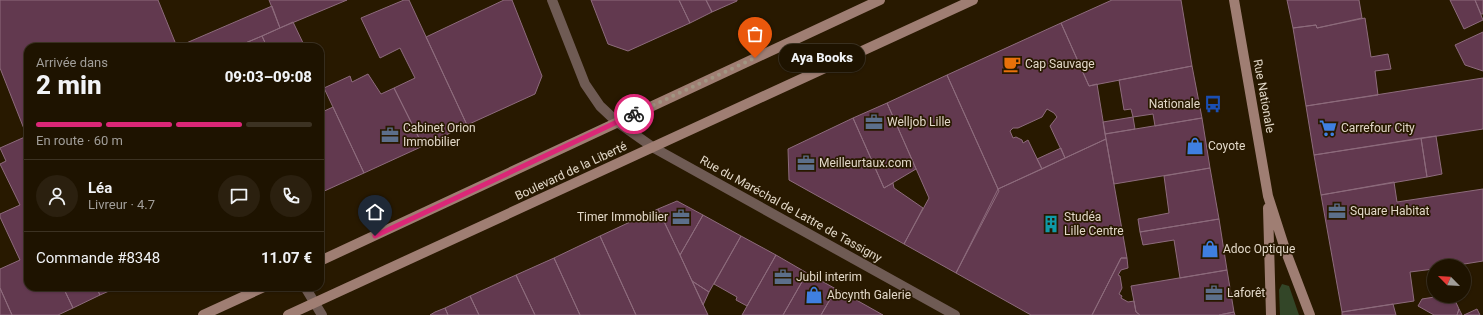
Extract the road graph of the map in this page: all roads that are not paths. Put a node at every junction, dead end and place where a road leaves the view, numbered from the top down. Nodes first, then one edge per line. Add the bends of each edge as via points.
1 (552, 0) edge
2 (880, 0) edge
3 (973, 0) edge
4 (1234, 0) edge
5 (617, 122) junction
6 (654, 148) junction
7 (1268, 196) junction
8 (324, 259) edge
9 (255, 291) edge
10 (307, 291) edge
11 (314, 303) junction
12 (203, 315) edge
13 (288, 315) edge
14 (322, 315) edge
15 (955, 315) edge
16 (1271, 315) edge
17 (1310, 315) edge

1 - 5 street, Rue du Maréchal de Lattre de Tassigny via 584,84 600,106
2 - 5 main road, Boulevard de la Liberté
3 - 6 main road, Boulevard de la Liberté
4 - 7 main road, Rue Nationale
5 - 6 street, Rue du Maréchal de Lattre de Tassigny
5 - 8 main road, Boulevard de la Liberté
6 - 11 main road, Boulevard de la Liberté
6 - 15 street, Rue du Maréchal de Lattre de Tassigny
7 - 16 main road, Rue Nationale
7 - 17 main road, Rue Nationale
9 - 12 main road
10 - 11 street
11 - 13 main road, Boulevard de la Liberté
11 - 14 street

